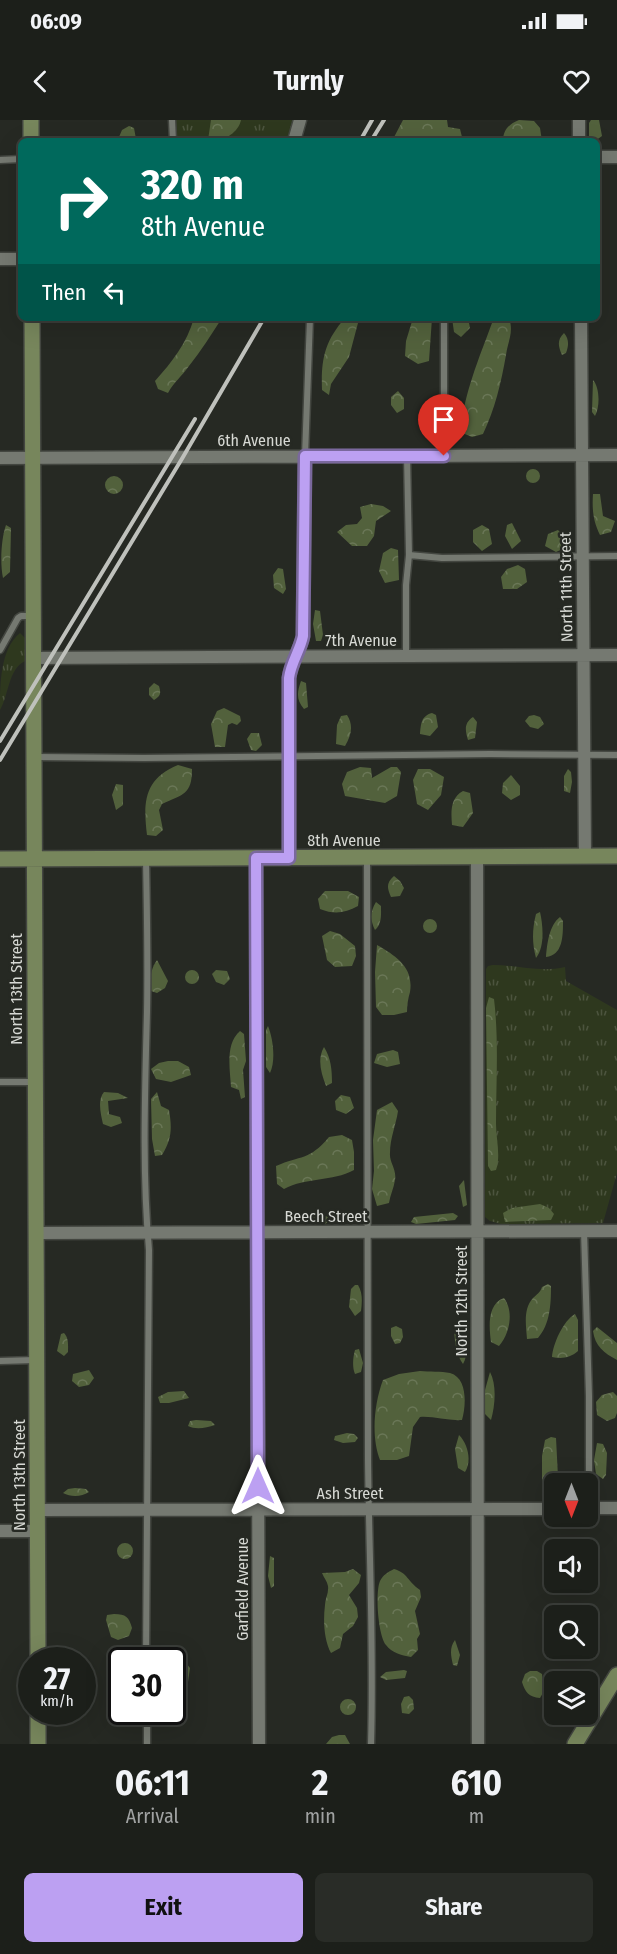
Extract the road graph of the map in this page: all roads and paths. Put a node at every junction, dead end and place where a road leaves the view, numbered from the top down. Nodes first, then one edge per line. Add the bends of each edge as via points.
1 (31, 120) edge
2 (172, 120) edge
3 (300, 120) edge
4 (579, 120) edge
5 (31, 138) edge
6 (173, 138) edge
7 (295, 138) edge
8 (579, 138) edge
9 (600, 157) edge
10 (617, 157) edge
11 (18, 159) edge
12 (0, 160) edge
13 (0, 259) edge
14 (18, 259) edge
15 (32, 321) edge
16 (310, 321) edge
17 (444, 321) edge
18 (581, 321) edge
19 (582, 455) junction
20 (617, 455) edge
21 (305, 456) junction
22 (407, 456) junction
23 (444, 456) junction
24 (0, 458) edge
25 (33, 458) junction
26 (409, 555) junction
27 (617, 556) edge
28 (583, 557) junction
29 (33, 616) junction
30 (0, 650) edge
31 (583, 655) junction
32 (617, 655) edge
33 (406, 656) junction
34 (296, 657) junction
35 (33, 658) junction
36 (584, 755) junction
37 (617, 755) edge
38 (33, 757) junction
39 (289, 757) junction
40 (585, 856) junction
41 (617, 856) edge
42 (367, 857) junction
43 (477, 857) junction
44 (146, 858) junction
45 (256, 858) junction
46 (289, 858) junction
47 (0, 859) edge
48 (34, 859) junction
49 (0, 1082) edge
50 (35, 1082) junction
51 (584, 1231) junction
52 (617, 1231) edge
53 (258, 1232) junction
54 (367, 1232) junction
55 (477, 1232) junction
56 (36, 1233) junction
57 (147, 1233) junction
58 (36, 1360) junction
59 (0, 1361) edge
60 (589, 1473) edge
61 (617, 1508) edge
62 (258, 1509) junction
63 (368, 1509) junction
64 (479, 1509) junction
65 (544, 1509) edge
66 (598, 1509) edge
67 (37, 1510) junction
68 (148, 1510) junction
69 (0, 1531) edge
70 (37, 1531) junction
71 (38, 1647) edge
72 (146, 1647) edge
73 (617, 1675) edge
74 (38, 1725) edge
75 (147, 1725) edge
76 (38, 1744) edge
77 (147, 1744) edge
78 (259, 1744) edge
79 (371, 1744) edge
80 (478, 1744) edge
81 (575, 1744) edge

1 - 5 main road
2 - 6 lane
3 - 7 street
4 - 8 street
9 - 10 street
11 - 12 lane
13 - 14 street
15 - 25 main road, North 13th Street
16 - 21 lane
17 - 23 lane
18 - 19 street, North 11th Street
19 - 20 street, 6th Avenue
19 - 23 street, 6th Avenue
19 - 28 street, North 11th Street
21 - 22 street, 6th Avenue
21 - 25 street, 6th Avenue
21 - 34 street via 303,636
22 - 23 street, 6th Avenue
22 - 26 lane
24 - 25 street, 6th Avenue
25 - 29 main road, North 13th Street
26 - 28 lane
26 - 33 lane
27 - 28 lane
28 - 31 street, North 11th Street
29 - 30 lane via 18,618
29 - 35 main road, North 13th Street
31 - 32 street, 7th Avenue
31 - 33 street, 7th Avenue
31 - 36 street, North 11th Street
33 - 34 street, 7th Avenue
34 - 35 street, 7th Avenue
34 - 39 street via 289,678
35 - 38 main road, North 13th Street
36 - 37 lane
36 - 39 lane
36 - 40 street, North 11th Street
38 - 39 lane
38 - 48 main road, North 13th Street
39 - 46 street
40 - 41 main road, 8th Avenue
40 - 43 main road, 8th Avenue
42 - 43 main road, 8th Avenue
42 - 46 main road, 8th Avenue
42 - 54 lane
43 - 55 street, North 12th Street
44 - 45 main road, 8th Avenue
44 - 48 main road, 8th Avenue
44 - 57 lane
45 - 46 main road, 8th Avenue
45 - 53 street, Garfield Avenue
47 - 48 main road, 8th Avenue
48 - 50 main road, North 13th Street
49 - 50 lane
50 - 56 main road, North 13th Street
51 - 52 street, Beech Street
51 - 55 street, Beech Street
51 - 60 lane
53 - 54 street, Beech Street
53 - 57 street, Beech Street
53 - 62 street, Garfield Avenue
54 - 55 street, Beech Street
54 - 63 lane
55 - 64 street, North 12th Street
56 - 57 street, Beech Street
56 - 58 main road, North 13th Street
57 - 68 lane
58 - 59 lane
58 - 67 main road, North 13th Street
61 - 66 street
62 - 63 street, Ash Street
62 - 68 street, Ash Street
62 - 78 street, Garfield Avenue
63 - 64 street, Ash Street
63 - 79 lane
64 - 65 street, Ash Street
64 - 80 street, North 12th Street
67 - 68 street, Ash Street
67 - 70 main road, North 13th Street
68 - 72 lane
69 - 70 street
70 - 71 main road, North 13th Street
73 - 81 main road
74 - 76 main road
75 - 77 lane

